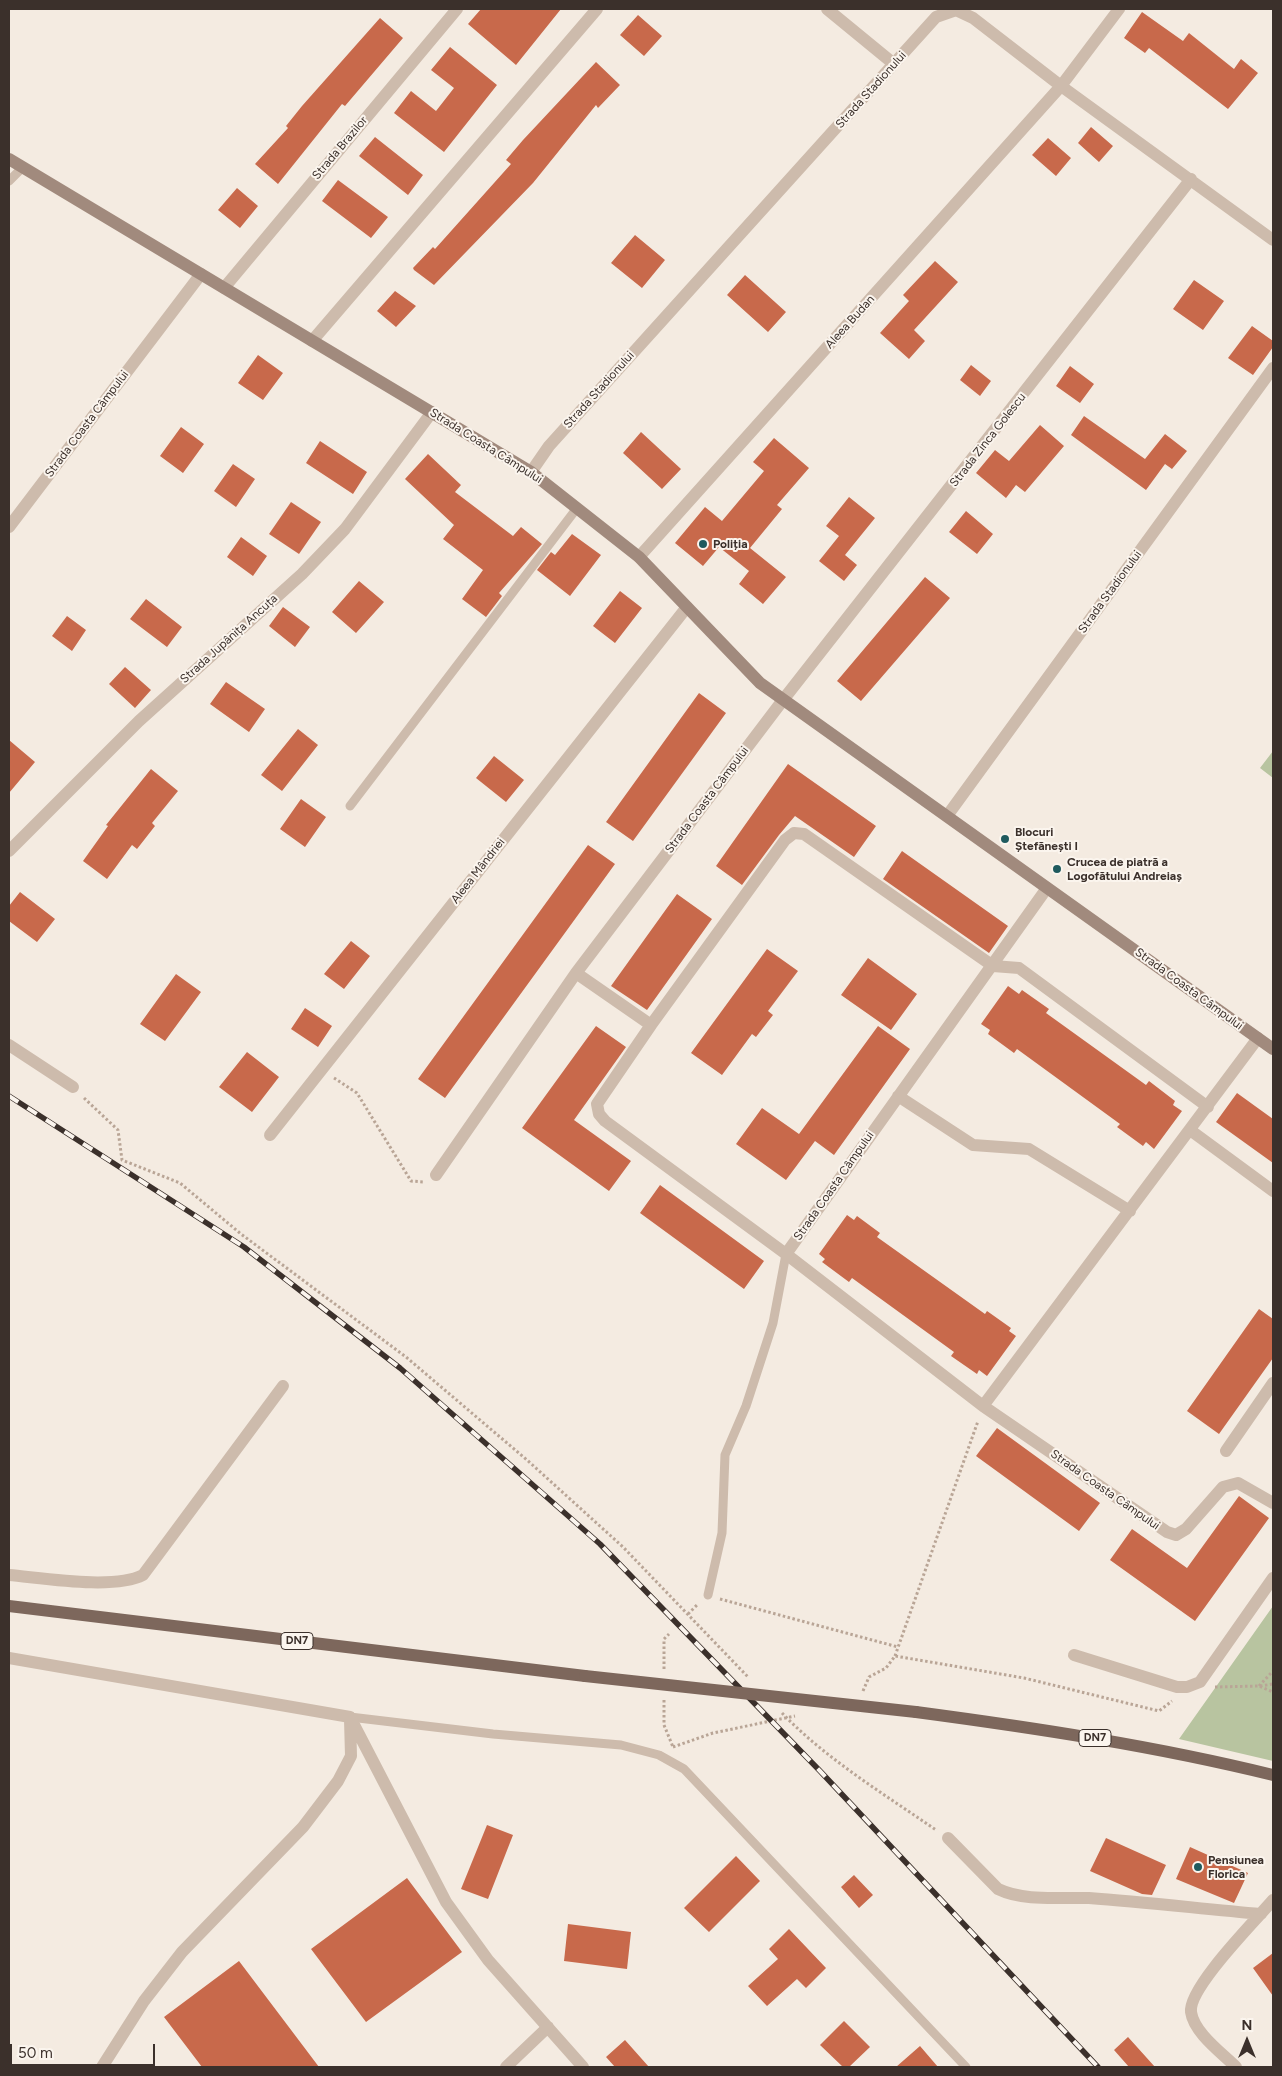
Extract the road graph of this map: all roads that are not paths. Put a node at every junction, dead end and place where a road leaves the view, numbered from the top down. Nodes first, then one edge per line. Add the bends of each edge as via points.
1 (457, 9) edge
2 (597, 9) edge
3 (827, 9) edge
4 (956, 9) edge
5 (1119, 9) edge
6 (894, 64) junction
7 (1061, 86) junction
8 (9, 159) edge
9 (23, 167) junction
10 (1191, 179) junction
11 (9, 181) edge
12 (1273, 240) edge
13 (201, 274) junction
14 (224, 288) junction
15 (312, 341) junction
16 (1273, 368) edge
17 (432, 412) junction
18 (531, 472) junction
19 (577, 508) junction
20 (9, 527) edge
21 (639, 557) junction
22 (687, 608) junction
23 (783, 700) junction
24 (350, 806) dead end
25 (947, 816) junction
26 (9, 851) edge
27 (1047, 888) junction
28 (993, 966) junction
29 (576, 973) junction
30 (651, 1025) junction
31 (1258, 1038) junction
32 (9, 1045) edge
33 (1273, 1049) edge
34 (73, 1087) road end
35 (898, 1096) junction
36 (1208, 1107) junction
37 (1190, 1130) junction
38 (270, 1135) dead end
39 (436, 1174) road end
40 (1273, 1191) edge
41 (1130, 1211) junction
42 (786, 1254) junction
43 (1273, 1383) edge
44 (283, 1386) dead end
45 (983, 1406) junction
46 (1226, 1451) dead end
47 (1273, 1503) edge
48 (9, 1575) edge
49 (1273, 1578) edge
50 (708, 1595) road end
51 (9, 1606) edge
52 (1074, 1655) dead end
53 (9, 1658) edge
54 (350, 1717) junction
55 (1273, 1775) edge
56 (948, 1838) road end
57 (1273, 1900) edge
58 (1261, 1914) junction
59 (548, 2027) junction
60 (102, 2067) edge
61 (506, 2067) edge
62 (583, 2067) edge
63 (966, 2067) edge
64 (1236, 2067) edge

1 - 14 street, Strada Brazilor
2 - 15 street
3 - 6 street
4 - 6 street, Strada Stadionului via 936,17
4 - 7 street, Strada Stadionului via 973,18
5 - 7 street, Aleea Budan
6 - 18 street, Strada Stadionului via 549,446
7 - 10 street, Strada Stadionului
7 - 21 street, Aleea Budan
8 - 9 street, Strada Coasta Câmpului
9 - 11 lane
9 - 13 street, Strada Coasta Câmpului
10 - 12 street, Strada Stadionului
10 - 23 street, Strada Zinca Golescu
13 - 14 street, Strada Coasta Câmpului
13 - 20 street, Strada Coasta Câmpului
14 - 15 street, Strada Coasta Câmpului
15 - 17 street, Strada Coasta Câmpului
16 - 25 street, Strada Stadionului
17 - 18 street, Strada Coasta Câmpului
17 - 26 street, Strada Jupânița Ancuța via 339,536 302,574 140,721
18 - 19 street, Strada Coasta Câmpului
19 - 21 street, Strada Coasta Câmpului
19 - 24 lane
21 - 22 street, Strada Coasta Câmpului
22 - 23 street, Strada Coasta Câmpului via 760,683
22 - 38 street, Aleea Mândriei
23 - 25 street, Strada Coasta Câmpului
23 - 29 street, Strada Coasta Câmpului
25 - 27 street, Strada Coasta Câmpului
27 - 28 street, Strada Coasta Câmpului
27 - 31 street, Strada Coasta Câmpului
28 - 30 street via 804,834 794,834 785,840
28 - 35 street, Strada Coasta Câmpului
28 - 36 street via 1019,968
29 - 30 street
29 - 39 street, Strada Coasta Câmpului
30 - 42 street via 597,1104 599,1114
31 - 33 street, Strada Coasta Câmpului
31 - 36 street
32 - 34 street
35 - 41 street via 973,1145 1029,1149
35 - 42 street, Strada Coasta Câmpului
36 - 37 street
37 - 40 street
37 - 41 street
41 - 45 street
42 - 45 street, Strada Coasta Câmpului
42 - 50 lane via 773,1324 746,1406 725,1455 722,1533
43 - 46 street
44 - 48 street via 143,1575 132,1581 110,1582
45 - 47 street, Strada Coasta Câmpului via 1167,1532 1176,1535 1186,1529 1223,1487 1238,1483
49 - 52 street via 1200,1682 1177,1687
51 - 55 main road, DN7, bridge via 585,1676 916,1712 1050,1730
53 - 54 street
54 - 59 street via 446,1902 488,1960
54 - 60 street via 351,1756 338,1781 303,1827 182,1952 144,2001
54 - 63 lane via 621,1745 664,1758 684,1769
56 - 58 street via 998,1889 1005,1892
57 - 58 street
58 - 64 street via 1202,1982 1192,2004 1191,2012 1198,2028
59 - 61 street
59 - 62 street

